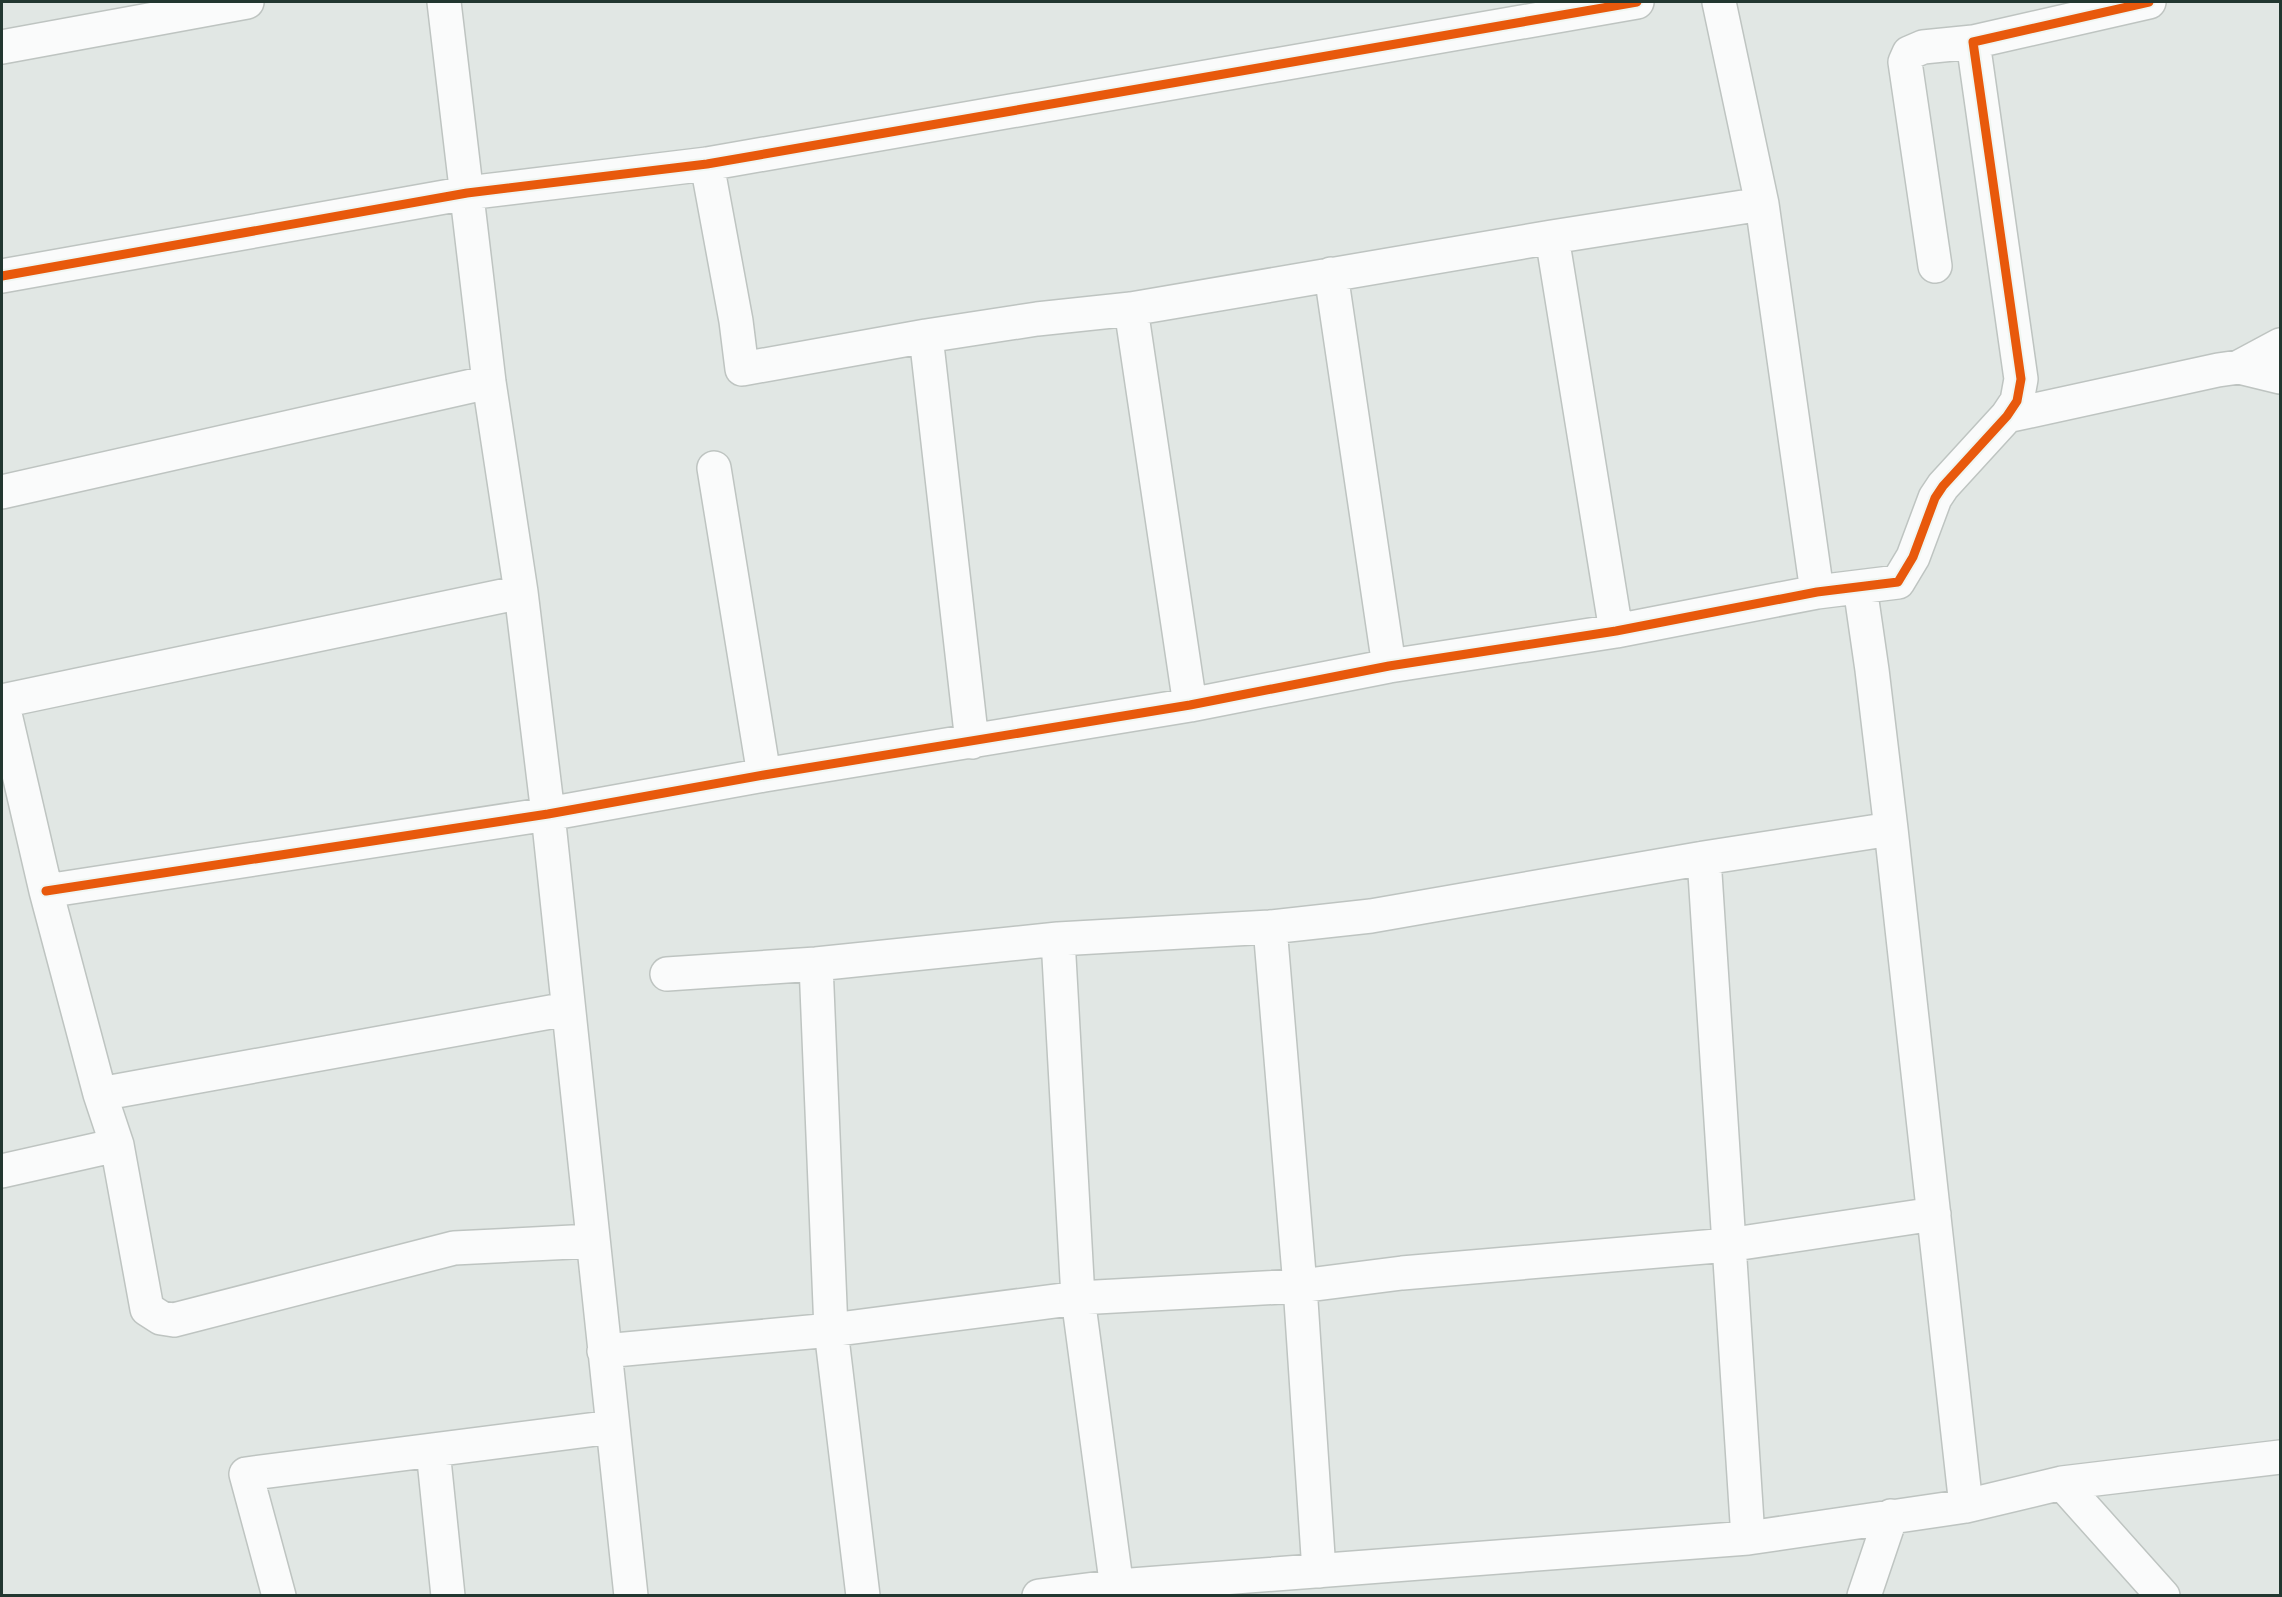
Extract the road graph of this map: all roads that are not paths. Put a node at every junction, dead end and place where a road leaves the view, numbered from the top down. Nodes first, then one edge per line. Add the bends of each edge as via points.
1 (247, 2) edge
2 (444, 2) edge
3 (1637, 2) edge
4 (1719, 2) edge
5 (2149, 2) edge
6 (1973, 42) junction
7 (2, 47) edge
8 (707, 164) junction
9 (467, 193) junction
10 (1762, 204) junction
11 (1552, 237) junction
12 (1935, 266) dead end
13 (1331, 274) junction
14 (2, 276) edge
15 (1131, 309) junction
16 (926, 336) junction
17 (2280, 345) edge
18 (2239, 367) junction
19 (2280, 377) edge
20 (489, 382) junction
21 (2007, 416) junction
22 (714, 468) dead end
23 (2, 492) edge
24 (1860, 587) junction
25 (521, 592) junction
26 (1817, 592) junction
27 (1616, 631) junction
28 (1389, 666) junction
29 (2, 701) edge
30 (1190, 705) junction
31 (972, 742) junction
32 (764, 775) junction
33 (548, 814) junction
34 (1891, 829) junction
35 (1704, 858) junction
36 (46, 891) junction
37 (1270, 927) junction
38 (1058, 939) junction
39 (816, 964) junction
40 (668, 974) dead end
41 (567, 1009) junction
42 (100, 1094) junction
43 (117, 1145) junction
44 (2, 1171) edge
45 (1934, 1214) junction
46 (592, 1241) junction
47 (1728, 1245) junction
48 (1300, 1286) junction
49 (1078, 1298) junction
50 (831, 1330) junction
51 (604, 1351) junction
52 (612, 1427) junction
53 (433, 1450) junction
54 (2280, 1457) edge
55 (2062, 1483) junction
56 (1966, 1506) junction
57 (1891, 1516) junction
58 (1748, 1538) junction
59 (1319, 1571) junction
60 (1118, 1591) edge
61 (1870, 1592) edge
62 (279, 1596) edge
63 (448, 1596) edge
64 (631, 1596) edge
65 (863, 1596) edge
66 (1040, 1596) edge
67 (2163, 1596) edge

1 - 7 street
2 - 9 street
3 - 8 street
4 - 10 street
5 - 6 street
6 - 12 street via 1923,47 1909,53 1905,62
6 - 21 street via 2021,379 2018,401
8 - 9 street
8 - 16 street via 741,369
9 - 14 street
9 - 20 street
10 - 11 street
10 - 26 street
11 - 13 street
11 - 27 street
13 - 15 street
13 - 28 street
15 - 16 street
15 - 30 street
16 - 31 street
17 - 18 street
18 - 19 street
18 - 21 street
20 - 23 street
20 - 25 street
21 - 24 street via 1939,492 1913,557 1898,582
22 - 32 street
24 - 26 street
24 - 34 street
25 - 29 street
25 - 33 street
26 - 27 street
27 - 28 street
28 - 30 street
29 - 36 street
30 - 31 street
31 - 32 street
32 - 33 street
33 - 36 street
33 - 41 street
34 - 35 street
34 - 45 street
35 - 37 street via 1371,916
35 - 47 street
36 - 42 street
37 - 38 street
37 - 48 street
38 - 39 street
38 - 49 street
39 - 40 street
39 - 50 street
41 - 42 street
41 - 46 street
42 - 43 street
43 - 44 street
43 - 46 street via 147,1309 161,1318 174,1320 454,1248
45 - 47 street
45 - 56 street
46 - 51 street
47 - 48 street via 1402,1273
47 - 58 street
48 - 49 street
48 - 59 street
49 - 50 street
49 - 60 street
50 - 51 street
50 - 65 street
51 - 52 street
52 - 53 street
52 - 64 street
53 - 62 street via 246,1474
53 - 63 street
54 - 55 street
55 - 56 street
55 - 67 street
56 - 57 street
57 - 58 street
57 - 61 street
58 - 59 street
59 - 60 street
60 - 66 street

